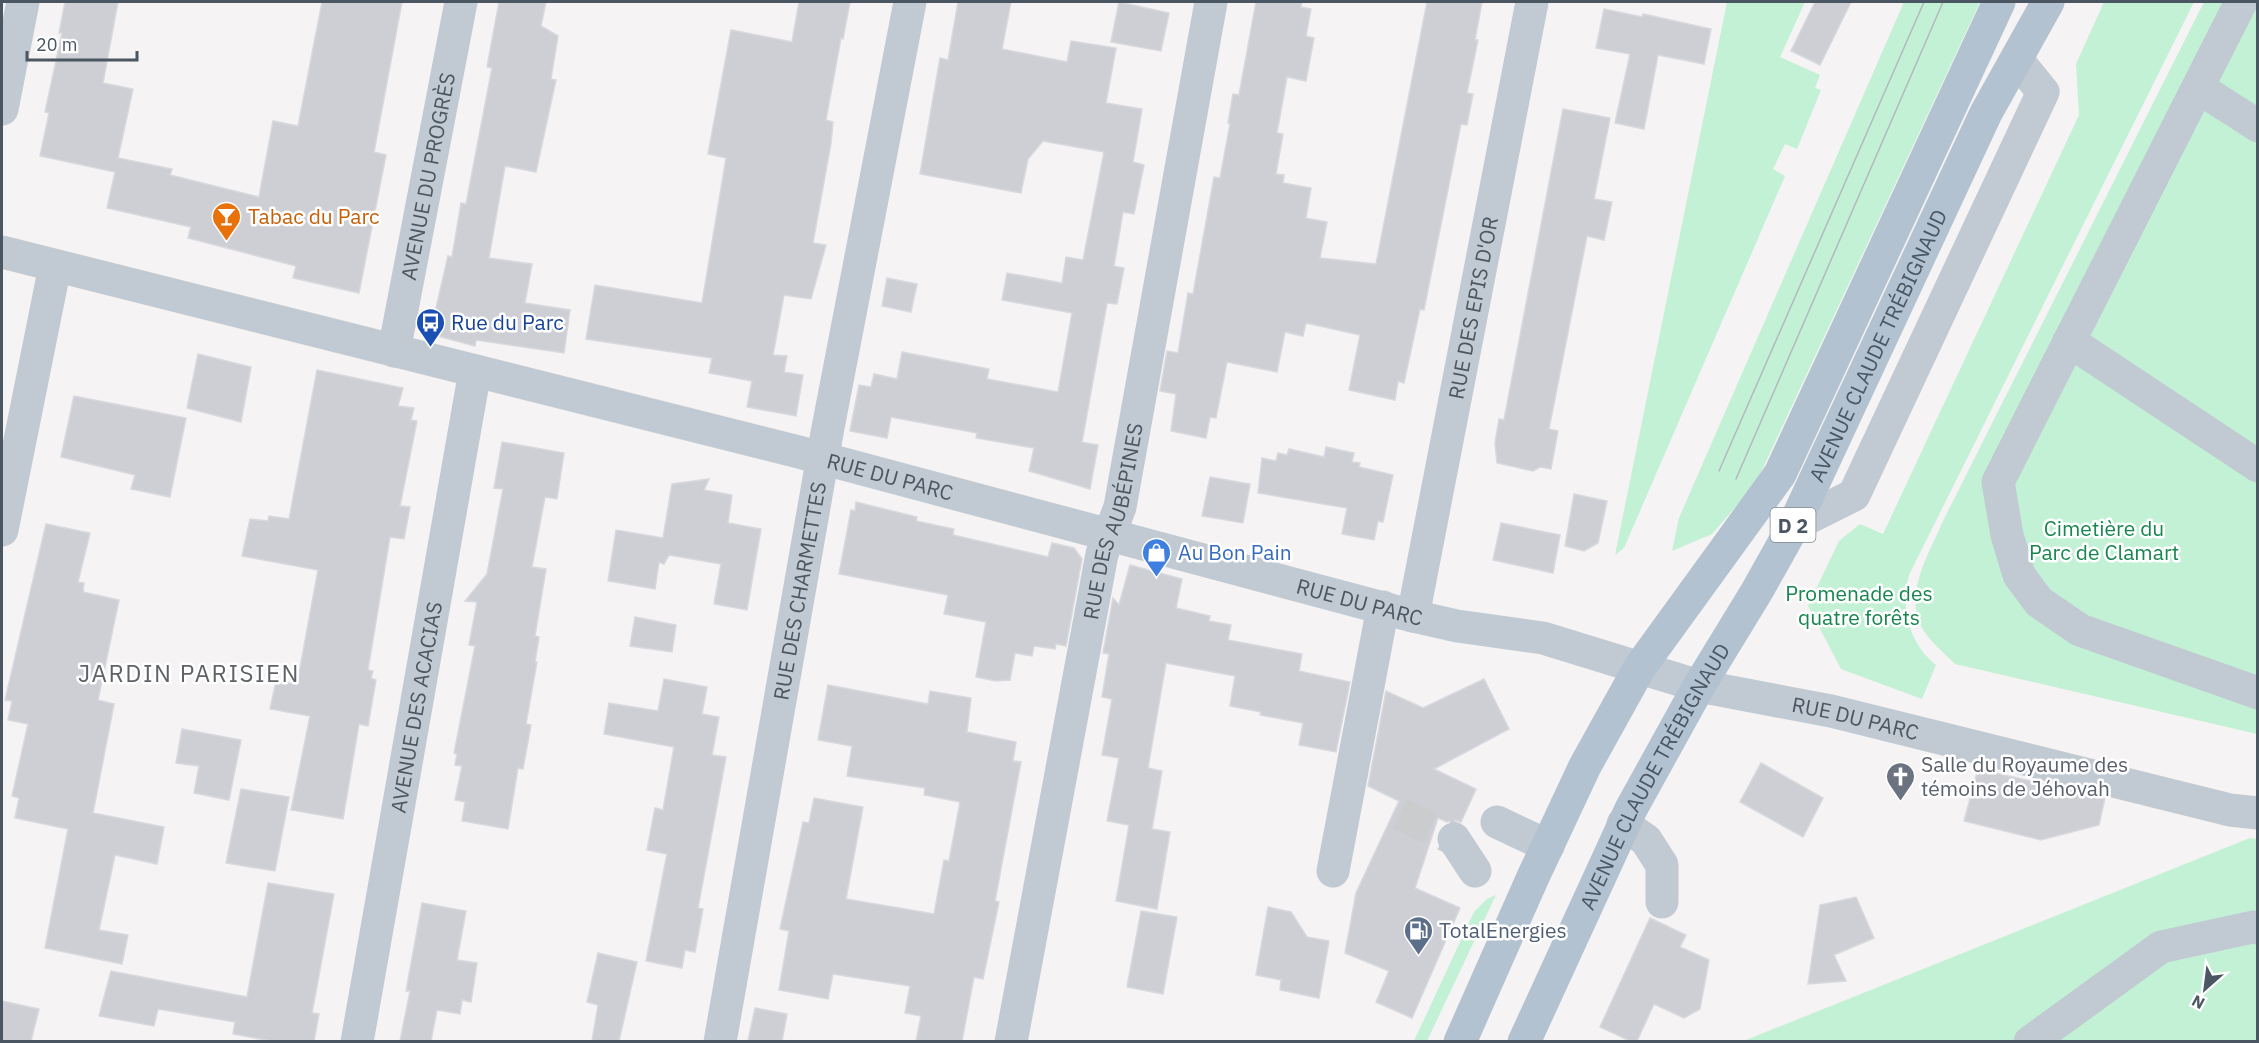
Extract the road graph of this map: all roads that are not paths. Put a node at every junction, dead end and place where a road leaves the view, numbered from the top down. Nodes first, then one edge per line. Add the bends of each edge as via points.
1 (23, 2) edge
2 (461, 2) edge
3 (910, 2) edge
4 (1211, 2) edge
5 (1532, 2) edge
6 (1998, 2) edge
7 (2048, 2) edge
8 (2241, 2) edge
9 (2017, 60) junction
10 (2199, 88) junction
11 (2, 109) edge
12 (2258, 126) edge
13 (2, 252) edge
14 (56, 266) junction
15 (2069, 341) junction
16 (394, 351) junction
17 (475, 371) junction
18 (823, 458) junction
19 (2258, 466) edge
20 (1794, 525) junction
21 (2, 530) edge
22 (1109, 535) junction
23 (1398, 611) junction
24 (1640, 667) junction
25 (1699, 686) junction
26 (2258, 693) edge
27 (2258, 813) edge
28 (1497, 822) dead end
29 (1623, 824) junction
30 (1454, 839) tunnel mouth
31 (1548, 846) junction
32 (1333, 871) dead end
33 (1475, 871) dead end
34 (1662, 902) dead end
35 (2258, 928) edge
36 (357, 1041) edge
37 (720, 1041) edge
38 (1011, 1041) edge
39 (1460, 1041) edge
40 (1524, 1041) edge
41 (2030, 1041) edge

1 - 11 street
2 - 16 street, AVENUE DU PROGRÈS
3 - 18 street, RUE DES CHARMETTES
4 - 22 street, RUE DES AUBÉPINES via 1120,507
5 - 23 street, RUE DES EPIS D'OR
6 - 24 main road, D 2 via 1780,474
7 - 9 main road, AVENUE CLAUDE TRÉBIGNAUD / D 2
8 - 10 street
9 - 20 main road, AVENUE CLAUDE TRÉBIGNAUD / D 2 via 1986,113
9 - 20 street via 2043,92 1854,495
10 - 12 street
10 - 15 street
13 - 14 street, RUE DU PARC
14 - 16 street, RUE DU PARC
14 - 21 street
15 - 19 street
15 - 26 street via 1998,482 2019,575 2039,602 2080,630
16 - 17 street, RUE DU PARC
17 - 18 street, RUE DU PARC
17 - 36 street, AVENUE DES ACACIAS
18 - 22 street, RUE DU PARC
18 - 37 street, RUE DES CHARMETTES
20 - 25 main road, AVENUE CLAUDE TRÉBIGNAUD / D 2
22 - 23 street, RUE DU PARC
22 - 38 street, RUE DES AUBÉPINES via 1100,565
23 - 24 street, RUE DU PARC via 1457,626 1543,638
23 - 32 street, RUE DES EPIS D'OR
24 - 25 street, RUE DU PARC
24 - 31 main road, D 2 via 1587,762
25 - 27 street, RUE DU PARC via 1831,711 2230,810
25 - 29 main road, AVENUE CLAUDE TRÉBIGNAUD / D 2
28 - 31 street
29 - 34 street via 1646,840 1662,865
29 - 40 main road, AVENUE CLAUDE TRÉBIGNAUD / D 2
30 - 33 street
31 - 39 main road, D 2
35 - 41 street via 2161,947

